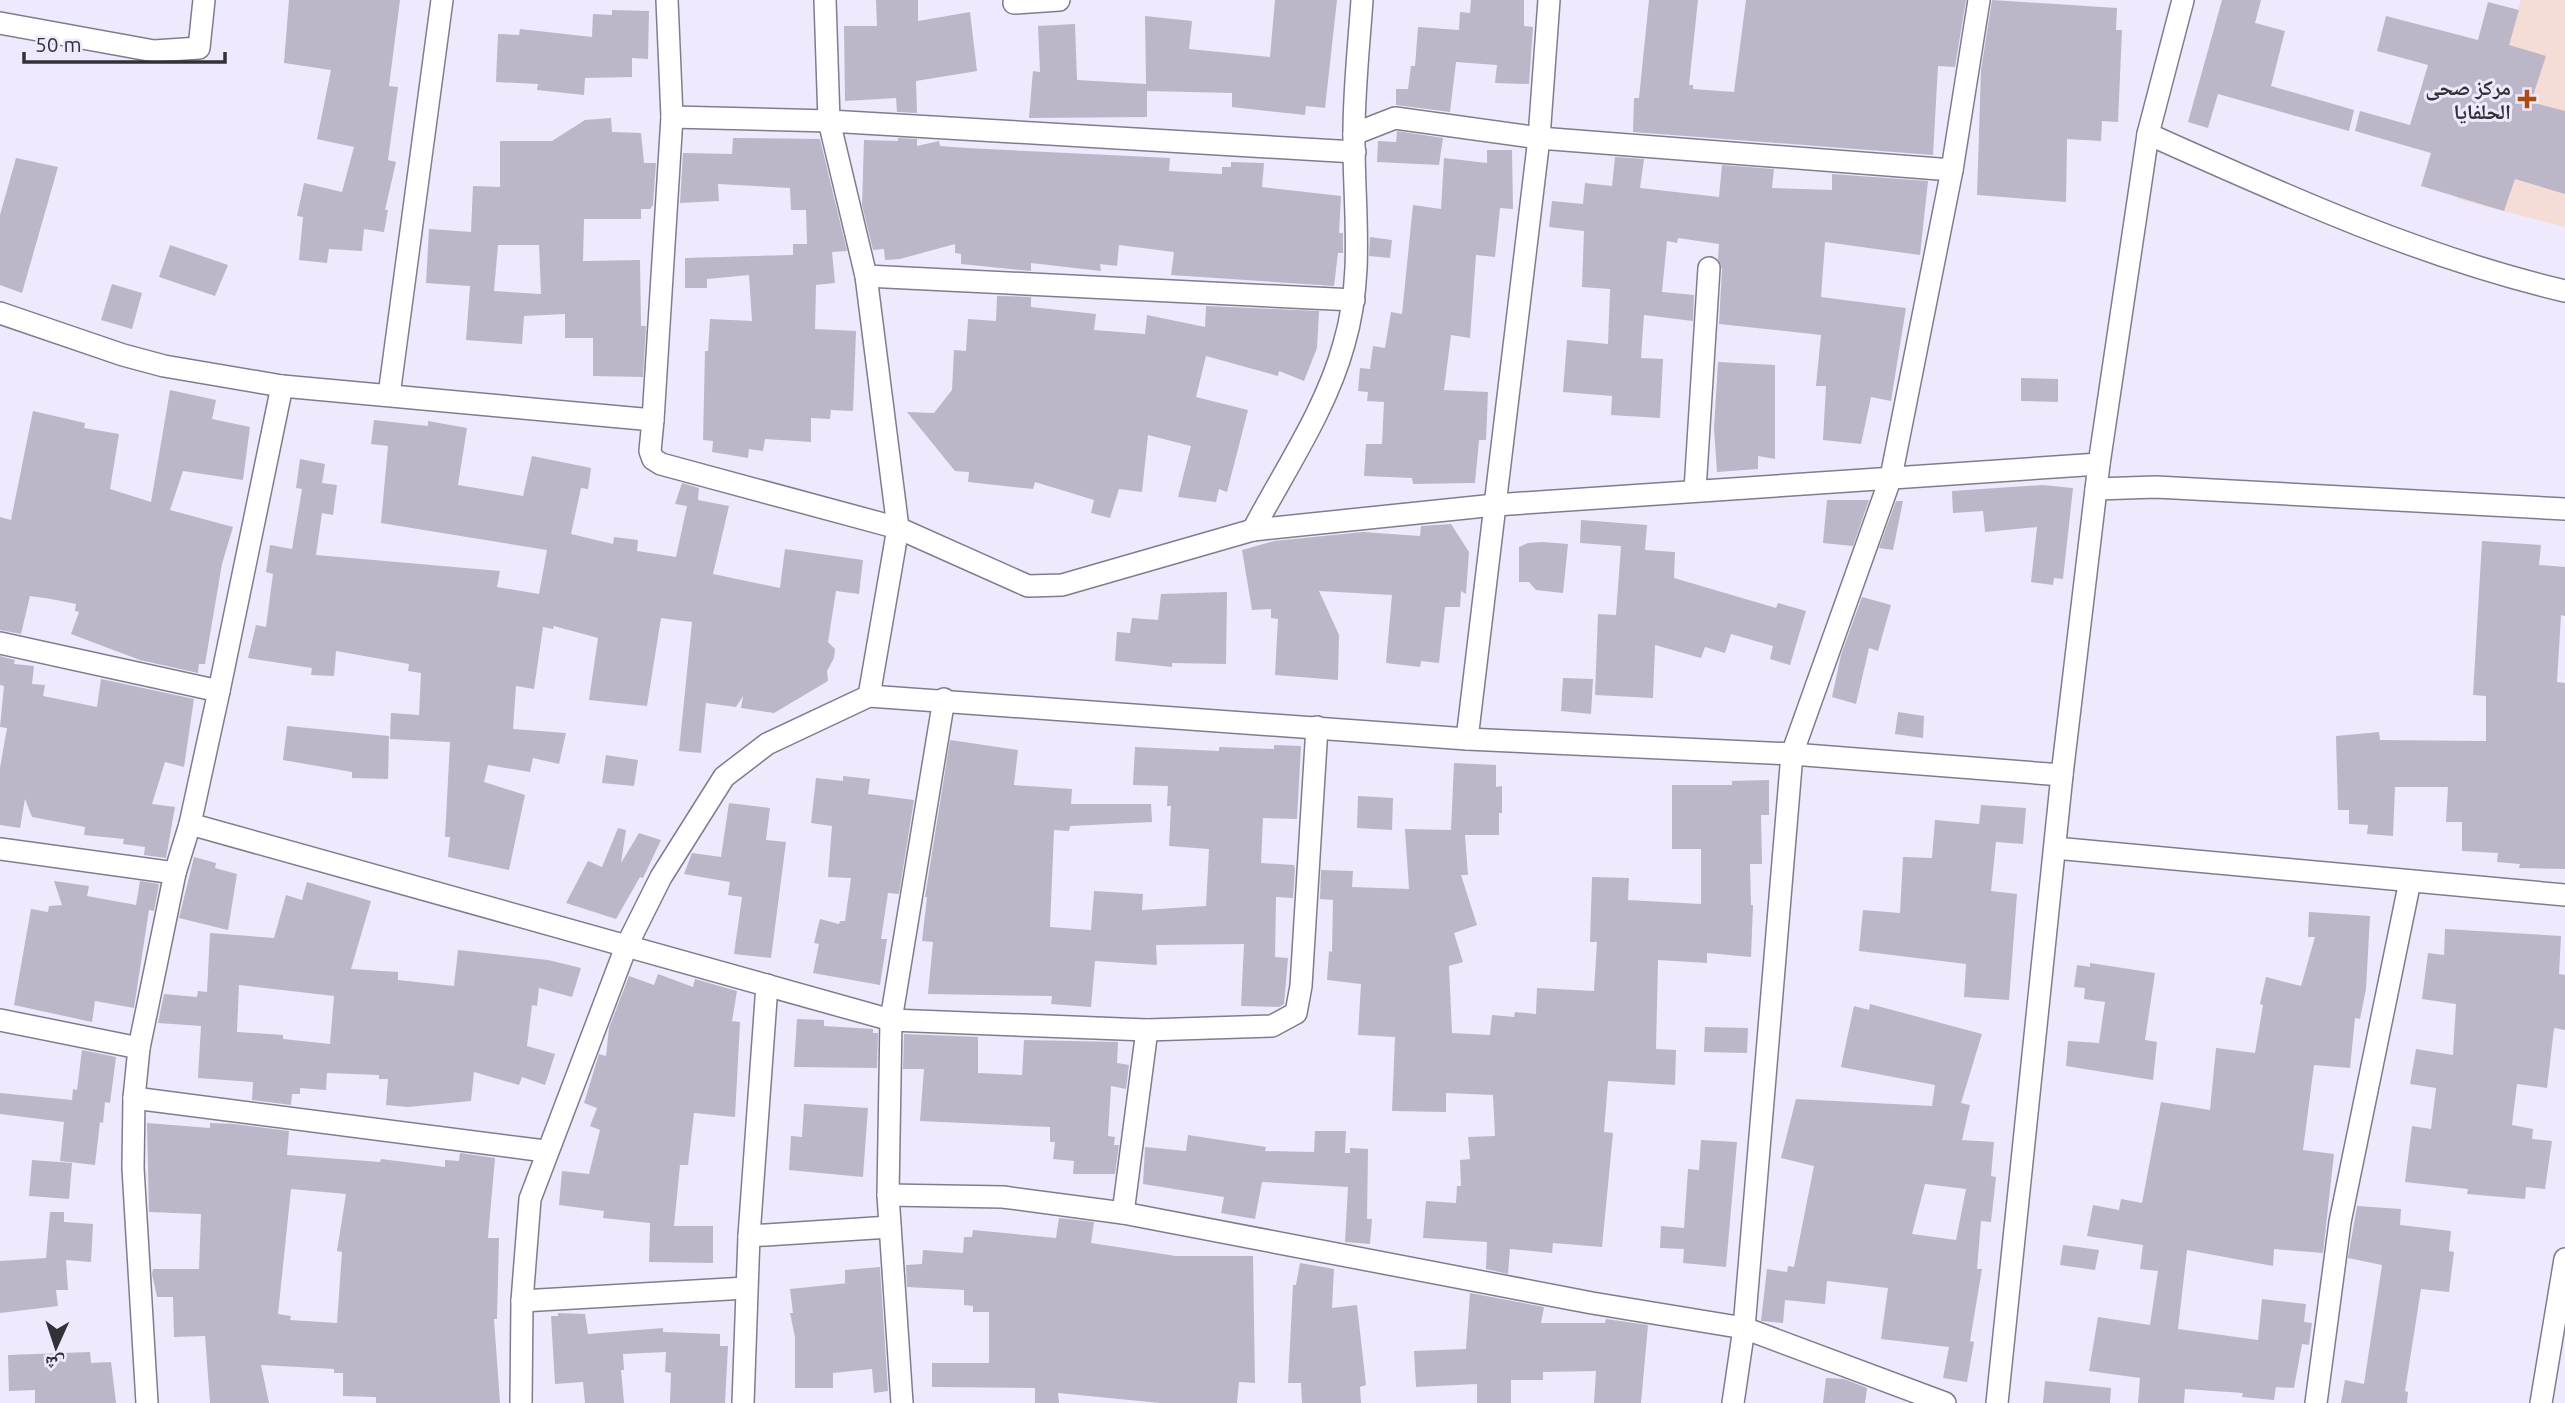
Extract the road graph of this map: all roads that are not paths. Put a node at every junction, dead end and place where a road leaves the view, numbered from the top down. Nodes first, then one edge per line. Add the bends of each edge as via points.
1 (204, 0) edge
2 (442, 0) edge
3 (667, 0) edge
4 (825, 0) edge
5 (1059, 0) edge
6 (1362, 0) edge
7 (1549, 0) edge
8 (1979, 0) edge
9 (2183, 0) edge
10 (1014, 3) dead end
11 (0, 23) edge
12 (671, 117) junction
13 (829, 121) junction
14 (2148, 134) junction
15 (1539, 138) junction
16 (1354, 143) junction
17 (1952, 170) junction
18 (1709, 268) dead end
19 (866, 276) junction
20 (2565, 291) edge
21 (1354, 300) junction
22 (0, 313) edge
23 (282, 386) junction
24 (389, 395) junction
25 (653, 420) junction
26 (2099, 464) junction
27 (1891, 477) junction
28 (2096, 489) junction
29 (1695, 490) junction
30 (1495, 505) junction
31 (2565, 509) edge
32 (898, 528) junction
33 (1252, 530) junction
34 (0, 643) edge
35 (219, 691) junction
36 (869, 696) junction
37 (944, 699) junction
38 (1317, 727) junction
39 (1467, 739) junction
40 (1791, 754) junction
41 (2062, 775) junction
42 (190, 824) junction
43 (2055, 848) junction
44 (0, 849) edge
45 (176, 873) junction
46 (2410, 881) junction
47 (2565, 895) edge
48 (626, 947) junction
49 (767, 985) junction
50 (0, 1020) edge
51 (891, 1020) junction
52 (1147, 1030) junction
53 (139, 1048) junction
54 (134, 1098) junction
55 (545, 1151) junction
56 (888, 1195) junction
57 (1123, 1213) junction
58 (890, 1227) junction
59 (749, 1236) junction
60 (2565, 1259) edge
61 (746, 1288) junction
62 (522, 1301) junction
63 (1744, 1328) junction
64 (147, 1403) edge
65 (521, 1403) edge
66 (743, 1403) edge
67 (902, 1403) edge
68 (1733, 1403) edge
69 (1945, 1403) edge
70 (1997, 1403) edge
71 (2316, 1403) edge
72 (2541, 1403) edge

1 - 11 street via 199,48 154,51
2 - 24 street
3 - 12 street
4 - 13 street
5 - 10 street
6 - 16 street
7 - 15 street
8 - 17 street
9 - 14 street
12 - 13 street
12 - 25 street
13 - 16 street
13 - 19 street
14 - 20 street via 2300,202 2493,274
14 - 26 street
15 - 16 street via 1395,118
15 - 17 street
15 - 30 street
16 - 21 street via 1359,232
17 - 27 street
18 - 29 street
19 - 21 street
19 - 32 street
21 - 33 street via 1345,344 1330,383
22 - 23 street via 122,355
23 - 24 street
23 - 35 street
24 - 25 street
25 - 32 street via 650,451 661,464
26 - 27 street
26 - 28 street
27 - 29 street
27 - 40 street
28 - 31 street via 2156,487
28 - 41 street
29 - 30 street
30 - 33 street
30 - 39 street
32 - 33 street via 1028,586 1062,585
32 - 36 street
34 - 35 street
35 - 42 street
36 - 37 street
36 - 48 street via 767,744 724,777 661,877
37 - 38 street
37 - 51 street
38 - 39 street
38 - 52 street via 1296,1013 1272,1026
39 - 40 street
40 - 41 street
40 - 63 street
41 - 43 street
42 - 45 street
42 - 48 street
43 - 46 street
43 - 70 street
44 - 45 street
45 - 53 street
46 - 47 street
46 - 71 street via 2340,1222
48 - 49 street
48 - 55 street
49 - 51 street
49 - 59 street
50 - 53 street
51 - 52 street
51 - 56 street
52 - 57 street
53 - 54 street
54 - 55 street
54 - 64 street via 133,1168
55 - 62 street via 530,1199
56 - 57 street via 1003,1198
56 - 58 street
57 - 63 street
58 - 59 street
58 - 67 street
59 - 61 street
60 - 72 street
61 - 62 street
61 - 66 street
62 - 65 street
63 - 68 street
63 - 69 street

